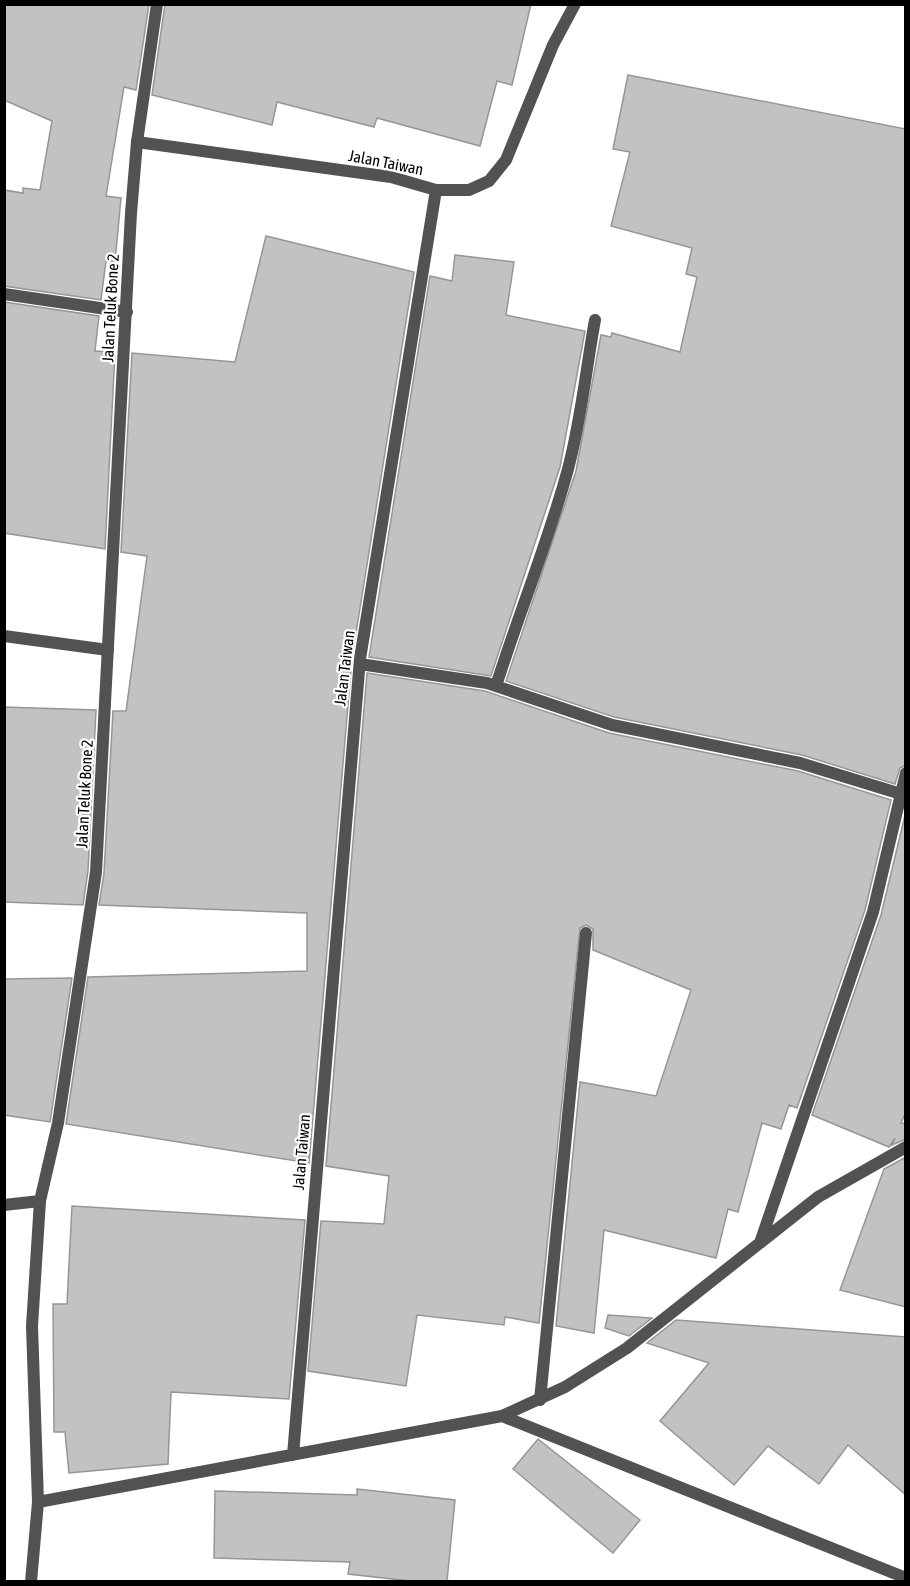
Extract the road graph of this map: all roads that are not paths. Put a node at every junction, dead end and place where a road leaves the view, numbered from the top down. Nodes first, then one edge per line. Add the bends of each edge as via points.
1 (157, 4) edge
2 (575, 4) edge
3 (137, 142) junction
4 (436, 190) junction
5 (4, 294) edge
6 (127, 312) junction
7 (595, 320) dead end
8 (4, 636) edge
9 (108, 650) junction
10 (360, 664) junction
11 (496, 686) junction
12 (906, 773) edge
13 (901, 794) junction
14 (586, 933) dead end
15 (906, 1147) edge
16 (40, 1201) junction
17 (4, 1205) edge
18 (761, 1241) junction
19 (540, 1400) junction
20 (502, 1416) junction
21 (293, 1455) junction
22 (38, 1502) junction
23 (906, 1578) edge
24 (32, 1581) edge

1 - 3 street, Jalan Teluk Bone 2
2 - 4 street via 553,45 506,160 489,181 469,190
3 - 4 street, Jalan Taiwan via 392,177
3 - 6 street, Jalan Teluk Bone 2
4 - 10 street, Jalan Taiwan
5 - 6 street
6 - 9 street, Jalan Teluk Bone 2
7 - 11 street via 569,467 542,560 517,619
8 - 9 street
9 - 16 street, Jalan Teluk Bone 2 via 96,872 60,1112
10 - 11 street
10 - 21 street, Jalan Taiwan
11 - 13 street via 612,725 800,764
12 - 13 street
13 - 18 street via 873,912
14 - 19 street
15 - 18 street via 818,1197
16 - 17 street
16 - 22 street, Jalan Teluk Bone 2 via 32,1326
18 - 19 street via 627,1348
19 - 20 street
20 - 21 street
20 - 23 street
21 - 22 street
22 - 24 street, Jalan Teluk Bone 2

